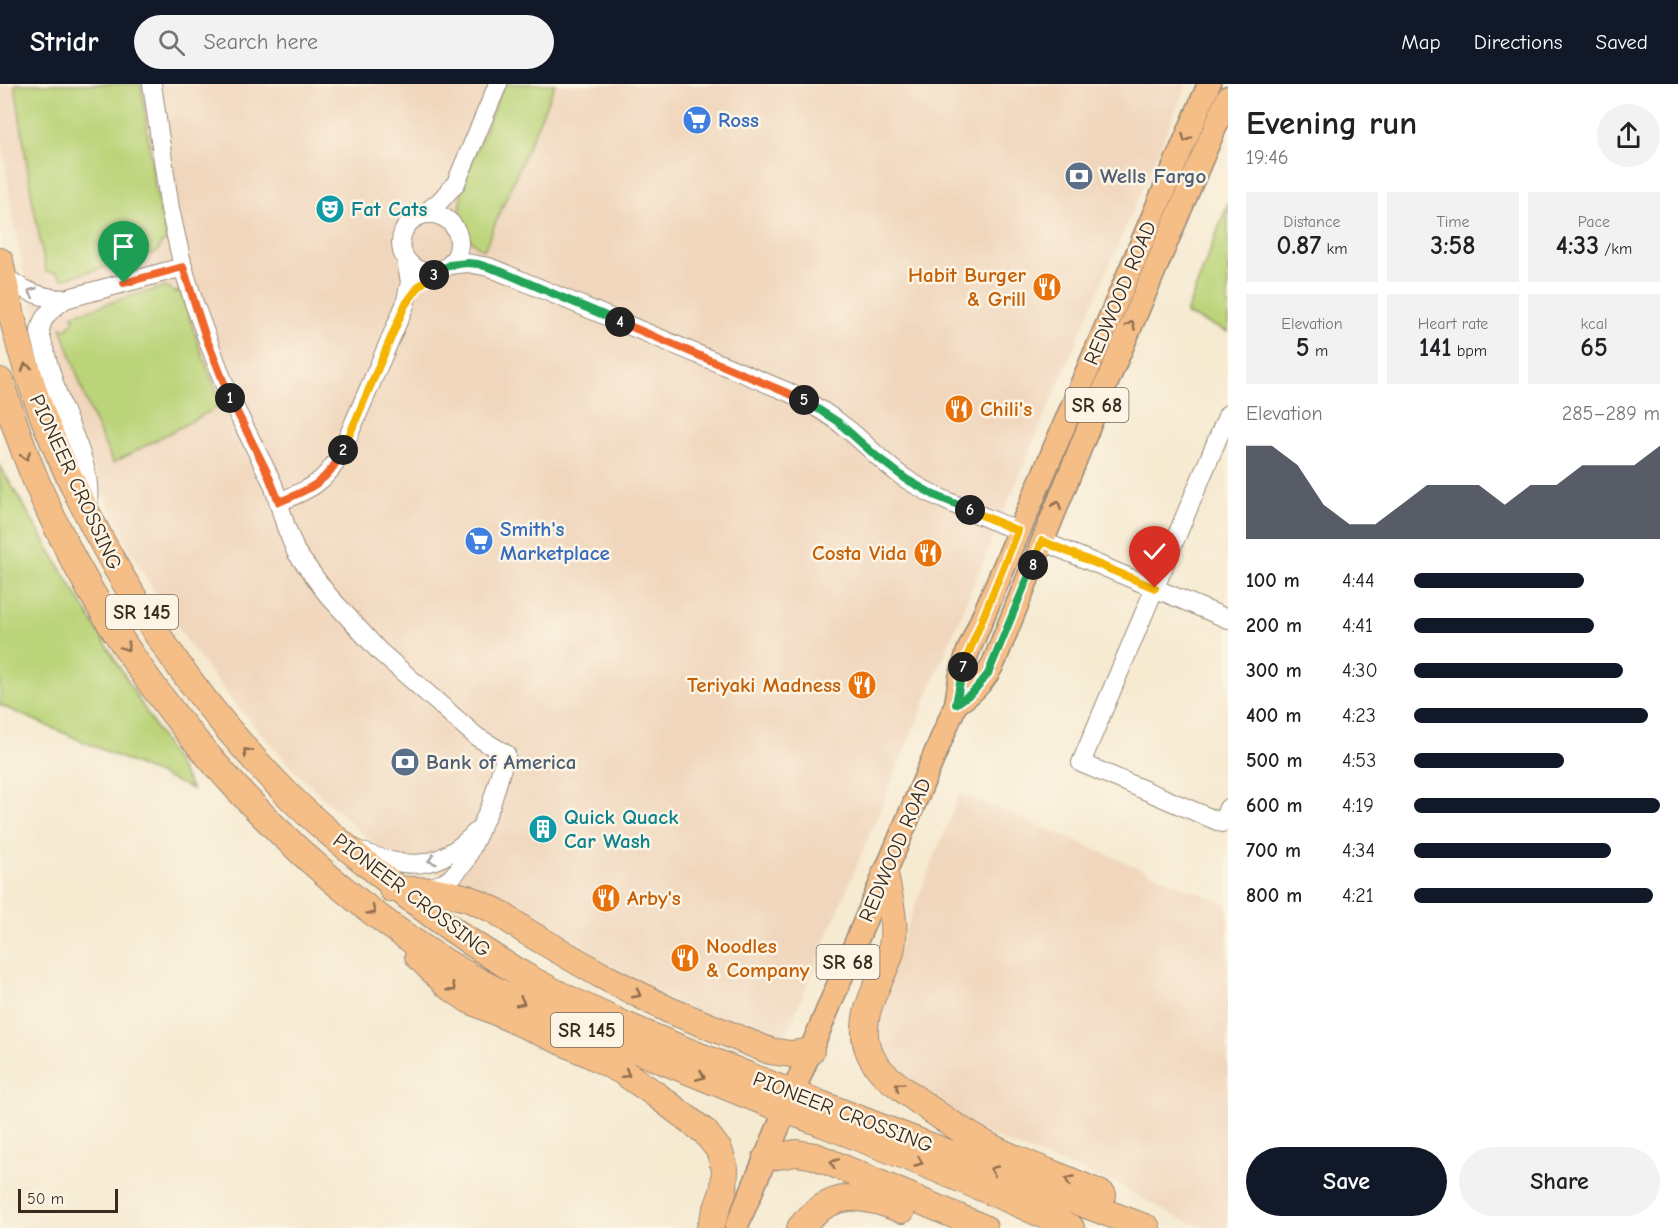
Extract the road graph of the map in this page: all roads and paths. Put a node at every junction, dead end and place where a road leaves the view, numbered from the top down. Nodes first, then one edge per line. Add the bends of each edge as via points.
1 (152, 84) edge
2 (498, 84) edge
3 (1209, 84) edge
4 (1228, 97) edge
5 (456, 183) junction
6 (424, 214) junction
7 (458, 233) junction
8 (406, 260) junction
9 (183, 267) junction
10 (489, 267) junction
11 (1, 268) edge
12 (445, 268) junction
13 (65, 298) junction
14 (405, 305) junction
15 (0, 381) edge
16 (1228, 414) edge
17 (279, 502) junction
18 (87, 514) junction
19 (1018, 531) junction
20 (1042, 541) junction
21 (1155, 588) junction
22 (1228, 619) edge
23 (144, 673) junction
24 (956, 704) junction
25 (1225, 816) edge
26 (480, 828) junction
27 (341, 844) junction
28 (885, 874) junction
29 (457, 884) junction
30 (410, 890) junction
31 (398, 931) junction
32 (648, 1035) junction
33 (811, 1051) junction
34 (790, 1102) junction
35 (766, 1158) junction
36 (710, 1228) edge
37 (736, 1228) edge
38 (800, 1228) edge
39 (946, 1228) edge
40 (984, 1228) edge
41 (1071, 1228) edge
42 (1147, 1228) edge
43 (1157, 1228) edge

1 - 9 street via 165,184
2 - 5 street
3 -> 19 main road, REDWOOD ROAD / SR 68
20 -> 4 main road, REDWOOD ROAD / SR 68
5 - 6 street
5 - 7 street
6 - 7 street via 443,216
6 - 8 street via 411,220 403,232 401,246
7 - 10 street via 470,253
7 - 12 street via 458,253
8 - 12 street via 422,271
8 - 14 street via 410,282
9 - 13 street
9 - 17 street via 217,366
10 - 12 street via 467,263
10 - 19 street via 807,401 906,479
13 -> 11 street via 49,298 19,287
18 -> 11 highway, PIONEER CROSSING / SR 145 via 38,404
12 - 14 street via 420,285
13 - 18 street via 45,315 40,333 54,384 86,467
14 - 17 street via 334,466 312,487
15 -> 23 highway, PIONEER CROSSING / SR 145 via 23,450 55,524 94,596
16 - 21 street
17 - 26 street via 296,552 353,624 463,725 506,754
27 -> 18 highway, PIONEER CROSSING / SR 145 via 261,767 195,688 133,599
19 - 24 main road, REDWOOD ROAD / SR 68 via 967,654
20 - 21 street
20 - 24 main road, REDWOOD ROAD / SR 68 via 988,674
21 - 22 street
21 - 25 street via 1081,763
23 - 30 highway via 344,871 365,882
23 -> 31 highway, PIONEER CROSSING / SR 145 via 199,745 260,811 324,873
24 - 28 main road, REDWOOD ROAD / SR 68
26 -> 27 street via 442,857 417,864 389,861
26 - 29 street
27 - 30 highway, PIONEER CROSSING / SR 145
28 - 33 main road, REDWOOD ROAD / SR 68
43 -> 28 highway via 1103,1195 994,1149 927,1107 878,1068 869,1052 865,1028 893,943
29 - 30 highway
29 - 32 highway via 463,908 475,919 590,987
29 -> 33 highway via 489,908 599,974 696,1022 770,1051
30 - 32 highway, PIONEER CROSSING / SR 145 via 461,937 505,964 572,1001
31 -> 34 highway, PIONEER CROSSING / SR 145 via 462,972 529,1006
31 -> 36 highway via 456,992 623,1072 705,1132 719,1150 725,1169 724,1189
32 - 34 highway, PIONEER CROSSING / SR 145
33 - 34 main road, REDWOOD ROAD / SR 68
34 - 35 main road, REDWOOD ROAD / SR 68
34 -> 41 highway, PIONEER CROSSING / SR 145
42 -> 34 highway, PIONEER CROSSING / SR 145
35 - 37 main road, REDWOOD ROAD / SR 68
40 -> 35 highway via 815,1156 796,1153
38 - 39 highway via 823,1207 861,1197

